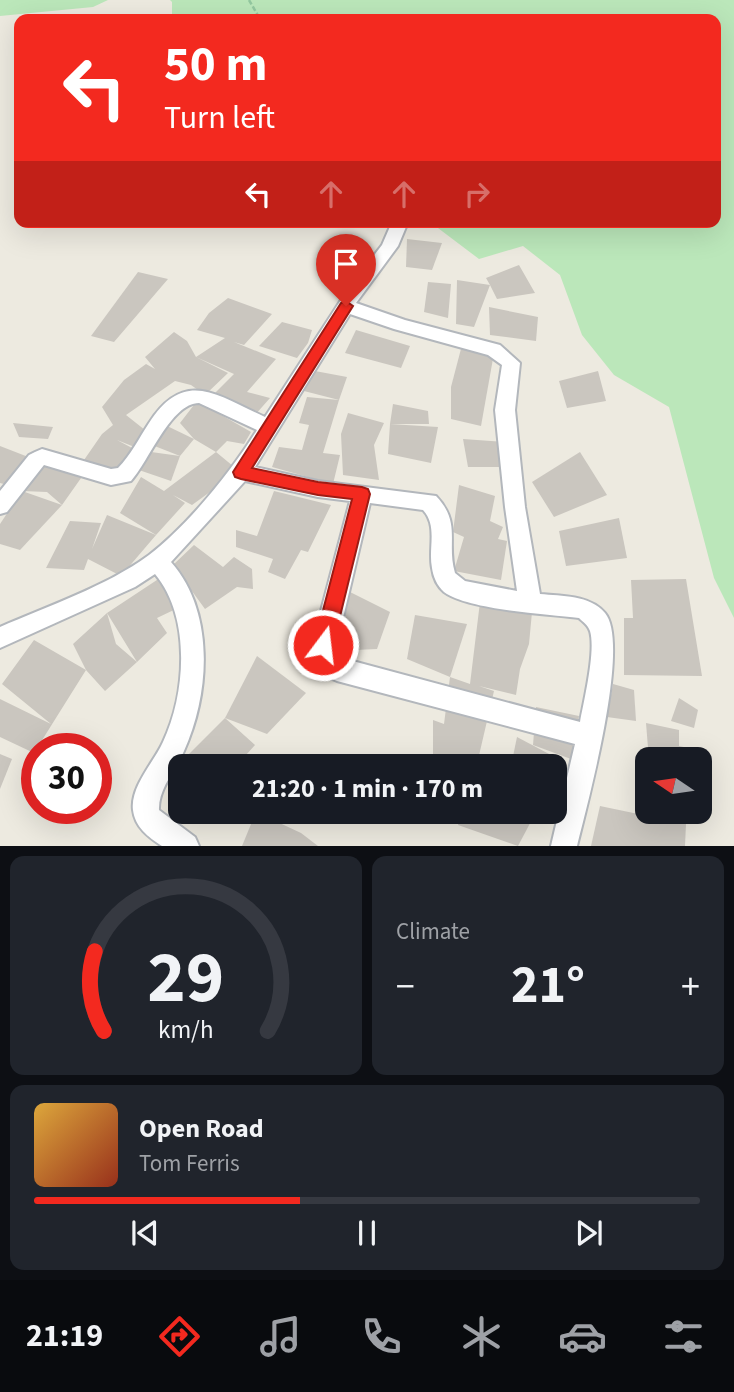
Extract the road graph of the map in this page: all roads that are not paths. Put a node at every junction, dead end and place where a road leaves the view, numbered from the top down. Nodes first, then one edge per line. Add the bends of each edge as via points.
1 (398, 228) edge
2 (346, 306) junction
3 (268, 426) junction
4 (241, 472) junction
5 (362, 494) junction
6 (0, 506) edge
7 (157, 561) junction
8 (530, 601) junction
9 (0, 638) edge
10 (590, 736) junction
11 (186, 846) edge
12 (564, 846) edge

1 - 2 street via 390,247
2 - 3 street
2 - 8 street via 494,350 511,363 505,410
3 - 4 street
3 - 6 street via 190,394 162,418 124,475 111,477 42,457
4 - 5 street
4 - 7 street
5 - 8 street via 429,502 443,524 446,579 473,592
5 - 10 street via 323,645 324,663
7 - 9 street via 127,580
7 - 11 street via 169,572 184,605 193,654 176,743 145,810 151,822
8 - 10 street via 584,609 598,621 603,651
10 - 12 street

